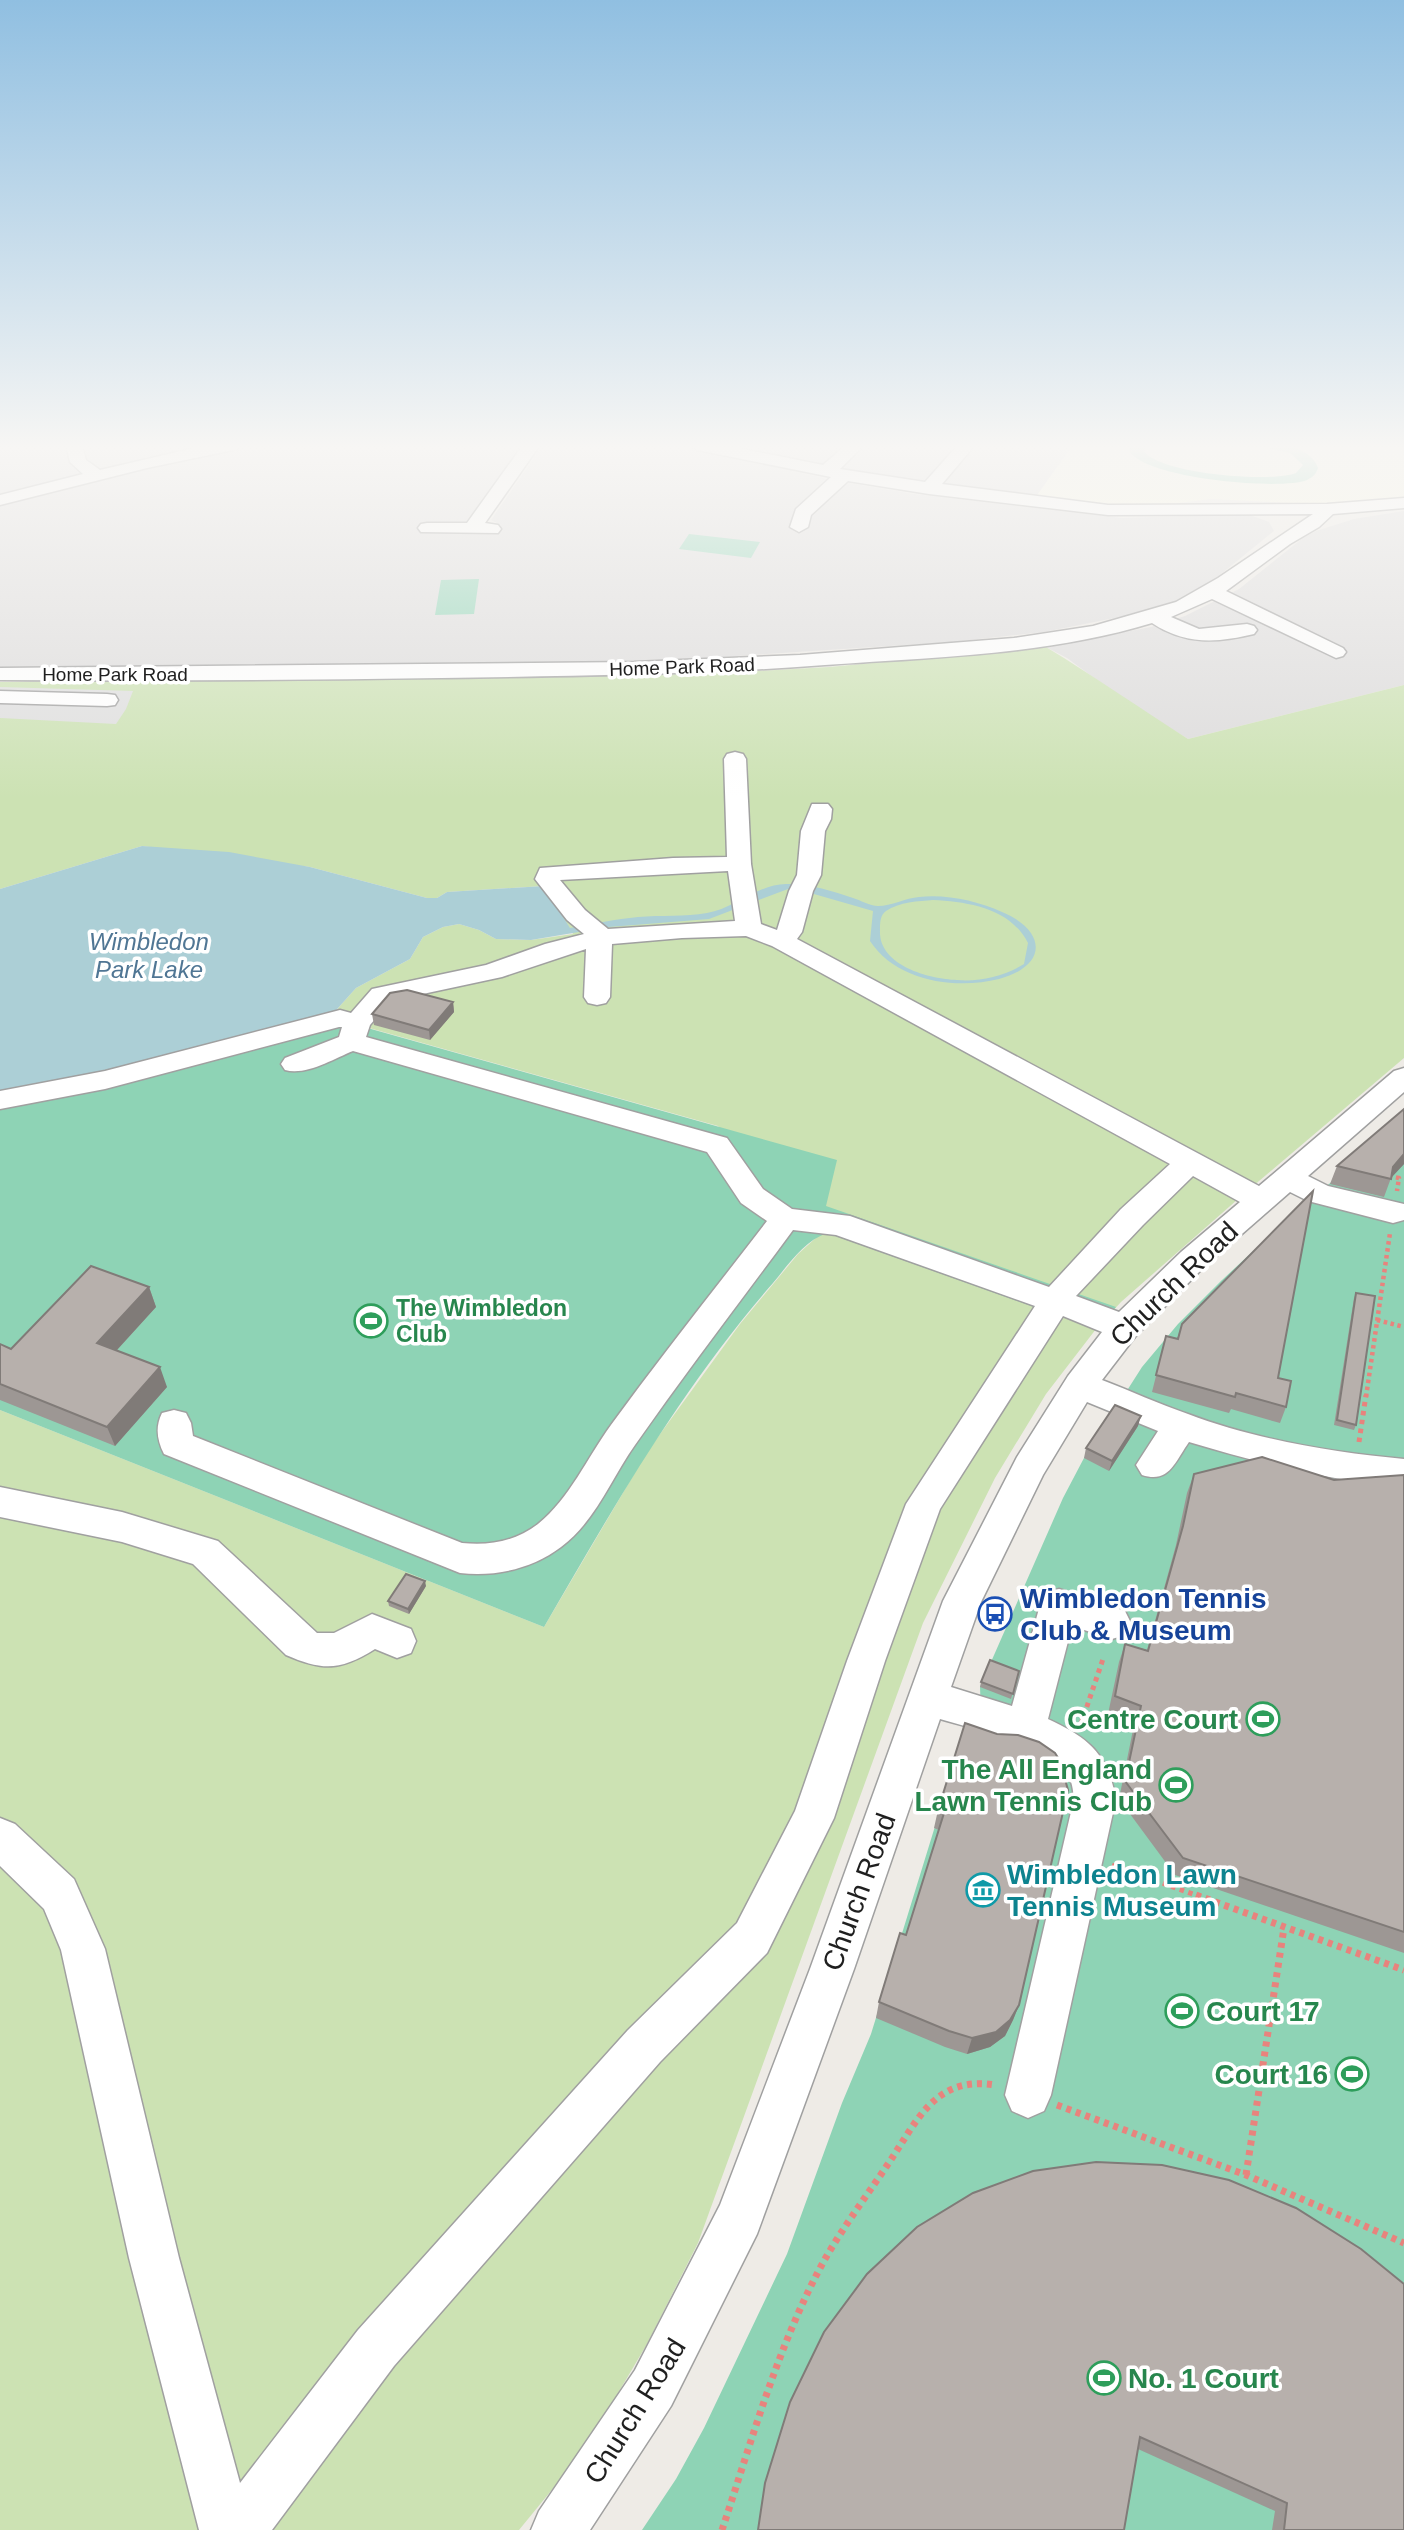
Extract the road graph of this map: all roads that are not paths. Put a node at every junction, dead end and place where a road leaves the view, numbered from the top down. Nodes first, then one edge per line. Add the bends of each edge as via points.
1 (1250, 563) edge
2 (1211, 591) junction
3 (1155, 616) junction
4 (1247, 630) dead end
5 (1336, 652) dead end
6 (0, 674) edge
7 (0, 697) edge
8 (107, 700) dead end
9 (735, 759) dead end
10 (820, 810) dead end
11 (739, 864) junction
12 (746, 910) junction
13 (599, 938) junction
14 (782, 941) junction
15 (593, 983) dead end
16 (354, 1032) junction
17 (295, 1064) dead end
18 (1404, 1077) edge
19 (0, 1100) edge
20 (1189, 1162) junction
21 (1276, 1190) junction
22 (1393, 1212) road end
23 (785, 1219) junction
24 (1056, 1301) junction
25 (1123, 1328) junction
26 (1080, 1385) junction
27 (174, 1423) dead end
28 (1181, 1426) junction
29 (1154, 1465) dead end
30 (1404, 1473) edge
31 (0, 1502) edge
32 (397, 1641) dead end
33 (1108, 1641) road end
34 (928, 1697) junction
35 (1026, 1727) junction
36 (0, 1838) edge
37 (1028, 2095) road end
38 (226, 2530) edge
39 (238, 2530) edge
40 (558, 2530) edge

1 - 2 street, Home Park Road
2 - 3 street, Home Park Road
2 - 5 street
3 - 4 street via 1194,637
3 - 6 street, Home Park Road via 989,646 723,667
7 - 8 street
9 - 11 street
10 - 14 street via 808,876
11 - 12 street
11 - 13 street via 548,873 553,887
12 - 13 street via 682,930
12 - 14 street
13 - 15 street
13 - 16 street via 493,971 381,995
14 - 20 street
16 - 17 street
16 - 19 street via 340,1018 105,1080
16 - 23 street via 717,1145 752,1196
18 - 21 street, Church Road
20 - 21 street
20 - 24 street
21 - 22 street via 1319,1194
21 - 25 street, Church Road via 1192,1260
23 - 24 street via 844,1212
23 - 27 street via 621,1437 568,1517 547,1537 510,1555 480,1561 439,1551 176,1444
24 - 25 street
24 - 39 street via 924,1504 813,1818 752,1938 644,2046 376,2348
25 - 26 street, Church Road
26 - 28 street
26 - 34 street, Church Road via 1030,1467 962,1601
28 - 29 street
28 - 30 street via 1355,1469
31 - 32 street via 122,1527 205,1552 300,1643 319,1653 340,1651 372,1631
33 - 35 street via 1059,1605
34 - 35 street
34 - 40 street, Church Road via 740,2217 653,2388
35 - 37 street via 1087,1766 1095,1799
36 - 38 street via 59,1894 83,1949 154,2258

